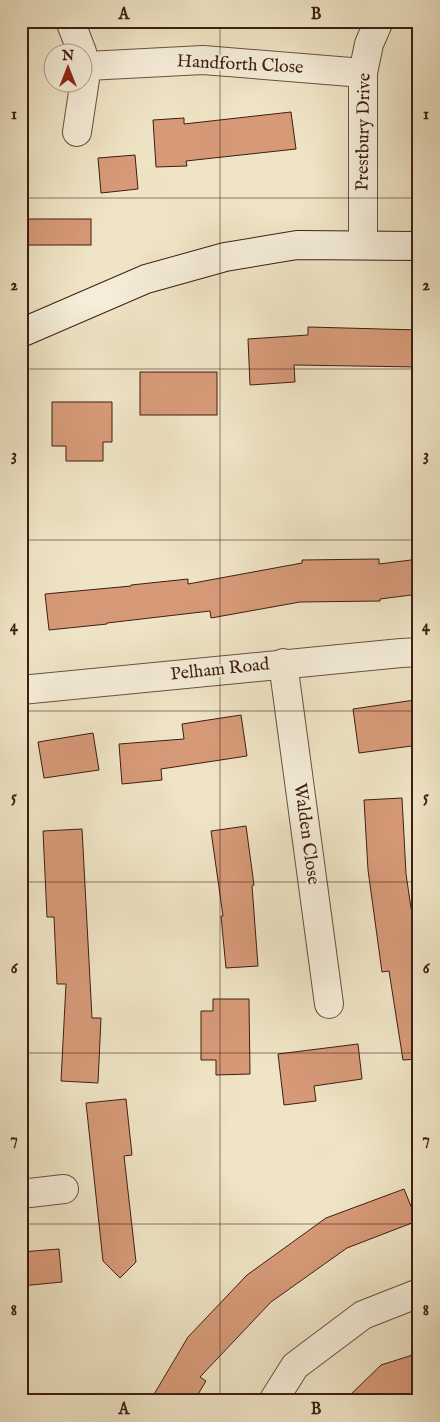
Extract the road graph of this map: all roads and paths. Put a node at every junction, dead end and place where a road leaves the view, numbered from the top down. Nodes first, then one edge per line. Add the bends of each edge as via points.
1 (70, 21) edge
2 (379, 21) edge
3 (78, 42) edge
4 (92, 58) edge
5 (363, 73) junction
6 (81, 92) edge
7 (77, 132) dead end
8 (362, 244) junction
9 (419, 246) edge
10 (21, 333) edge
11 (419, 652) edge
12 (283, 664) junction
13 (21, 690) edge
14 (329, 1004) dead end
15 (64, 1189) dead end
16 (21, 1194) edge
17 (419, 1293) edge
18 (273, 1401) edge

1 - 3 street
2 - 5 street, Prestbury Drive via 369,44
4 - 5 street, Handforth Close via 203,60
5 - 8 street, Prestbury Drive
6 - 7 street
8 - 9 street
8 - 10 street via 297,245 225,257 146,279
11 - 12 street, Pelham Road
12 - 13 street, Pelham Road
12 - 14 street, Walden Close
15 - 16 street
17 - 18 street via 362,1315 295,1366

